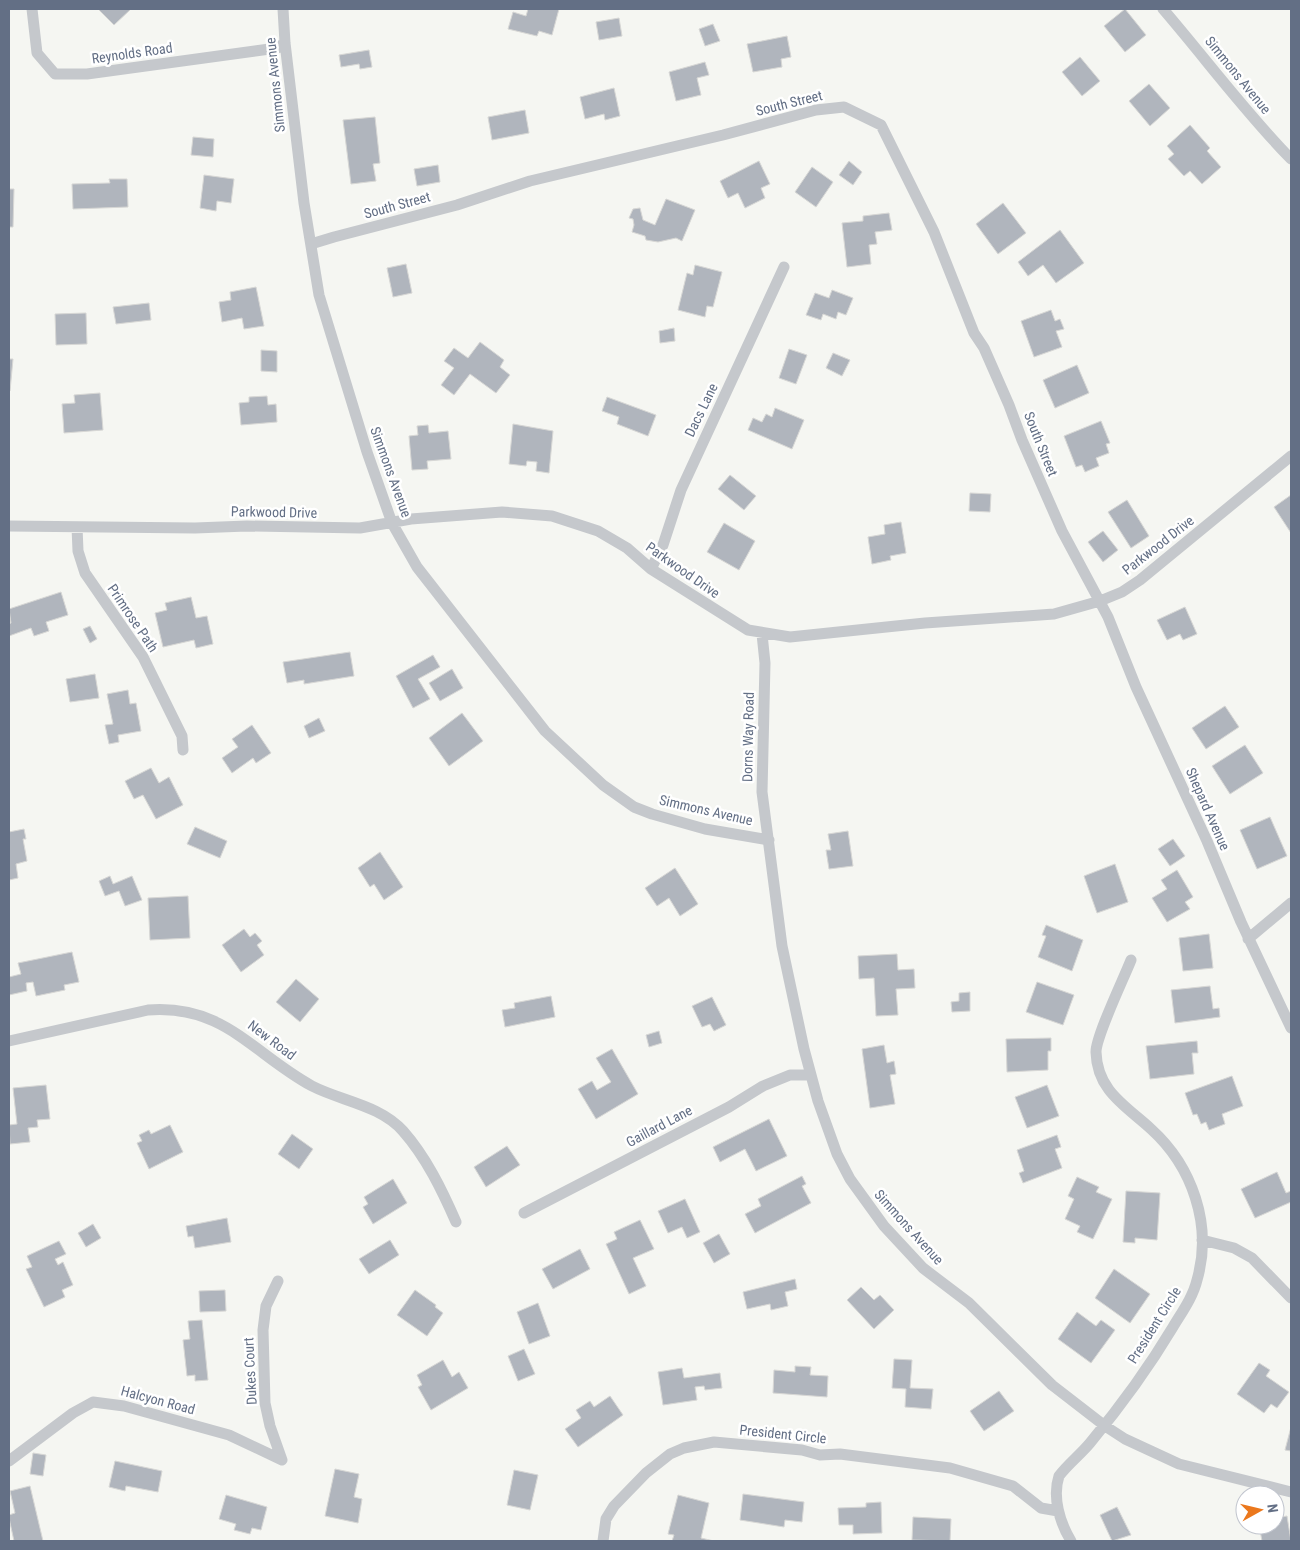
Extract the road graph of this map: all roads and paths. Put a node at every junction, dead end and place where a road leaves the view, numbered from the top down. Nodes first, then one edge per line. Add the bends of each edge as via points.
1 (32, 9) edge
2 (283, 9) edge
3 (1163, 9) edge
4 (285, 43) junction
5 (1291, 160) edge
6 (311, 244) junction
7 (784, 267) dead end
8 (1291, 456) edge
9 (392, 523) junction
10 (9, 526) edge
11 (78, 527) junction
12 (651, 569) junction
13 (1100, 601) junction
14 (762, 634) junction
15 (183, 750) dead end
16 (769, 840) junction
17 (1291, 903) edge
18 (1248, 939) junction
19 (1131, 960) dead end
20 (1291, 1028) edge
21 (9, 1041) edge
22 (810, 1075) junction
23 (524, 1214) dead end
24 (456, 1222) dead end
25 (1202, 1240) junction
26 (278, 1281) dead end
27 (1291, 1298) edge
28 (1105, 1426) junction
29 (282, 1460) joint
30 (9, 1461) edge
31 (1291, 1492) edge
32 (1058, 1511) junction
33 (603, 1541) edge
34 (1071, 1541) edge

1 - 4 street, Reynolds Road via 37,53 55,74 87,74 277,48
2 - 4 street, Simmons Avenue
3 - 5 street, Simmons Avenue via 1234,98
4 - 6 street, Simmons Avenue
6 - 9 street, Simmons Avenue via 319,295 331,337 366,452
6 - 13 street, South Street via 457,205 530,181 816,110 844,107 881,125 890,140 934,232 974,333 1009,404 1062,531
7 - 12 street, Dacs Lane via 681,490 663,545
8 - 13 street, Parkwood Drive via 1140,580
9 - 11 street, Parkwood Drive via 360,528
9 - 12 street, Parkwood Drive via 502,512 552,516 598,531
9 - 16 street, Simmons Avenue via 417,567 546,730 602,785 634,807 652,814 705,829
10 - 11 street, Parkwood Drive
11 - 15 street, Primrose Path via 78,551 85,573 143,657 179,730
12 - 14 street, Parkwood Drive via 728,619
13 - 14 street, Parkwood Drive via 1054,614 790,637
13 - 18 street, Shepard Avenue
14 - 16 street, Dorns Way Road via 765,663 762,792
16 - 22 street, Simmons Avenue via 782,946
17 - 18 street
18 - 20 street, Shepard Avenue
19 - 25 street, President Circle via 1096,1051 1102,1077 1114,1098 1152,1130 1174,1154 1190,1179 1200,1216
21 - 24 street, New Road via 148,1010 194,1013 222,1024 307,1083 370,1108 403,1130 440,1184
22 - 23 street, Gaillard Lane via 790,1075 763,1086
22 - 28 street, Simmons Avenue via 837,1154 866,1203 884,1226 923,1268 969,1303 1036,1370
25 - 27 street via 1234,1248 1252,1258
25 - 28 street, President Circle via 1197,1280 1189,1301
26 - 29 street, Dukes Court via 266,1306 263,1330 266,1403
28 - 31 street, Simmons Avenue via 1125,1439 1180,1464
28 - 32 street, President Circle via 1059,1476 1056,1484
29 - 30 street, Halcyon Road via 229,1435 124,1406 93,1402 84,1405
32 - 33 street, President Circle via 1041,1508 1013,1486 950,1468 714,1442 670,1454 646,1473 614,1506 606,1519
32 - 34 street, President Circle via 1062,1527

